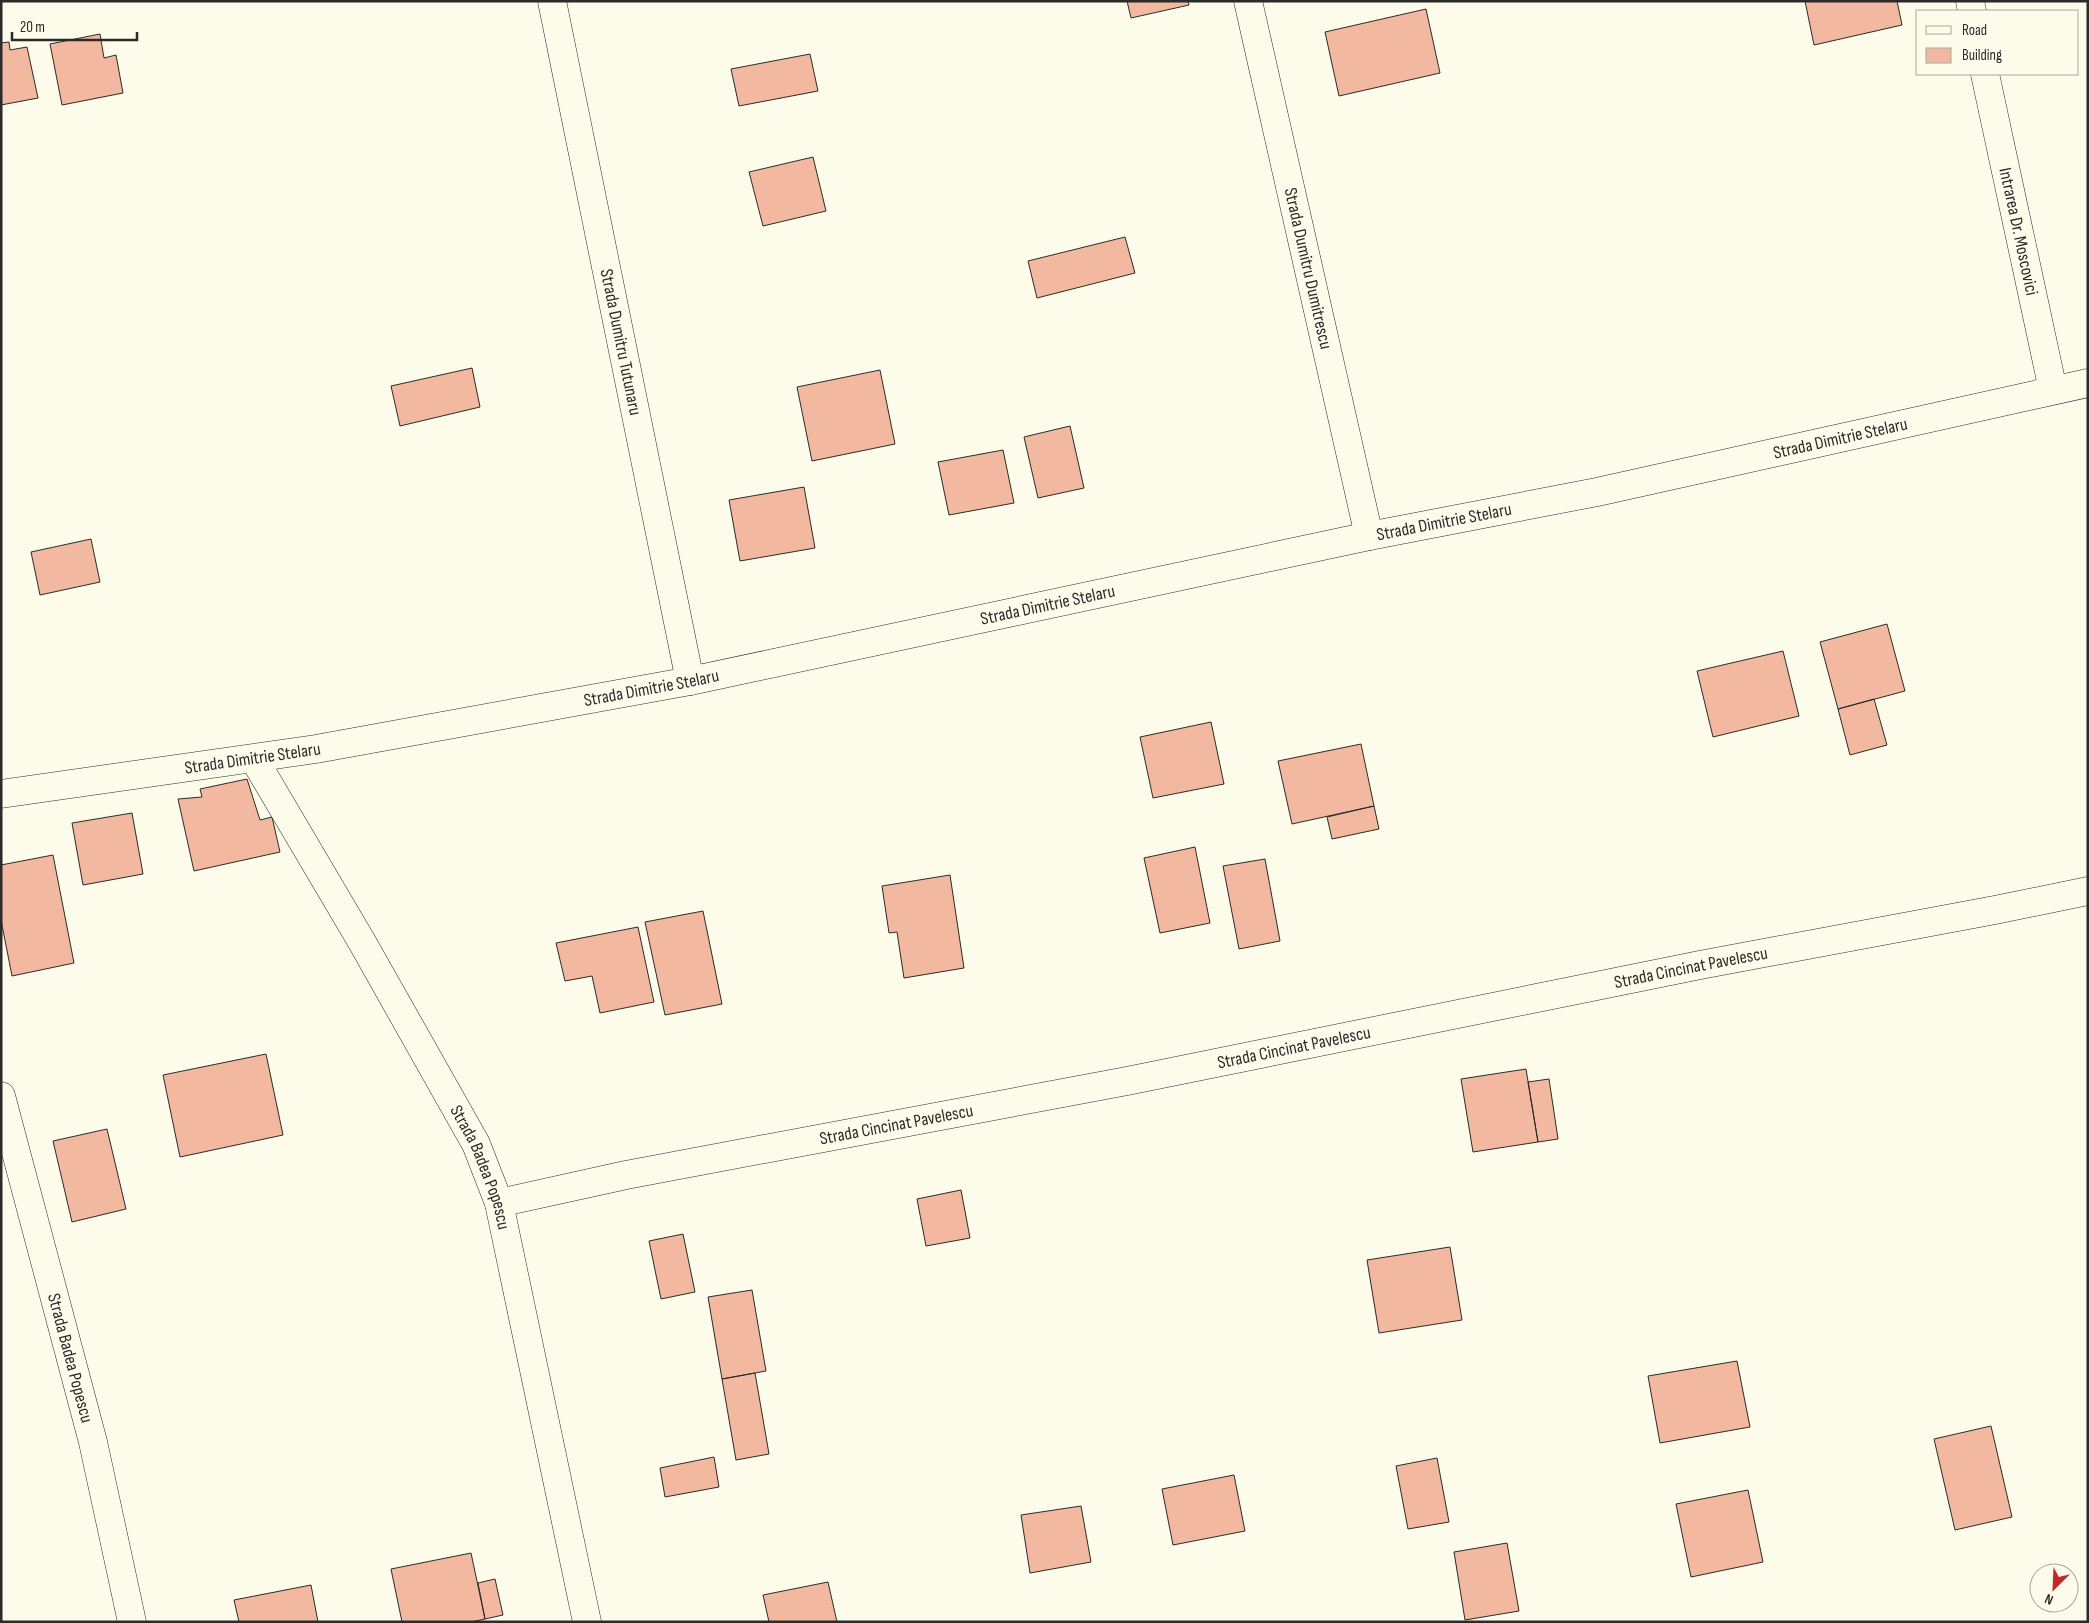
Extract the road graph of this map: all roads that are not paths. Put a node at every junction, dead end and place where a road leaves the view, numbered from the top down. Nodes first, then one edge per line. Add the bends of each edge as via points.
1 (552, 1) edge
2 (1248, 1) edge
3 (1985, 75) edge
4 (2088, 383) edge
5 (2053, 390) junction
6 (1369, 536) junction
7 (690, 681) junction
8 (254, 759) junction
9 (1, 794) edge
10 (2088, 890) edge
11 (1, 1096) edge
12 (499, 1203) junction
13 (132, 1622) edge
14 (587, 1622) edge

1 - 7 street, Strada Dumitru Tutunaru
2 - 6 street, Strada Dumitru Dumitrescu
3 - 5 street, Intrarea Dr. Moscovici
4 - 5 street, Strada Dimitrie Stelaru
5 - 6 street, Strada Dimitrie Stelaru via 1597,492
6 - 7 street, Strada Dimitrie Stelaru
7 - 8 street, Strada Dimitrie Stelaru
8 - 9 street, Strada Dimitrie Stelaru
8 - 12 street, Strada Badea Popescu via 476,1144
10 - 12 street, Strada Cincinat Pavelescu via 1137,1079 626,1175
11 - 13 street, Strada Badea Popescu via 92,1442
12 - 14 street, Strada Badea Popescu

